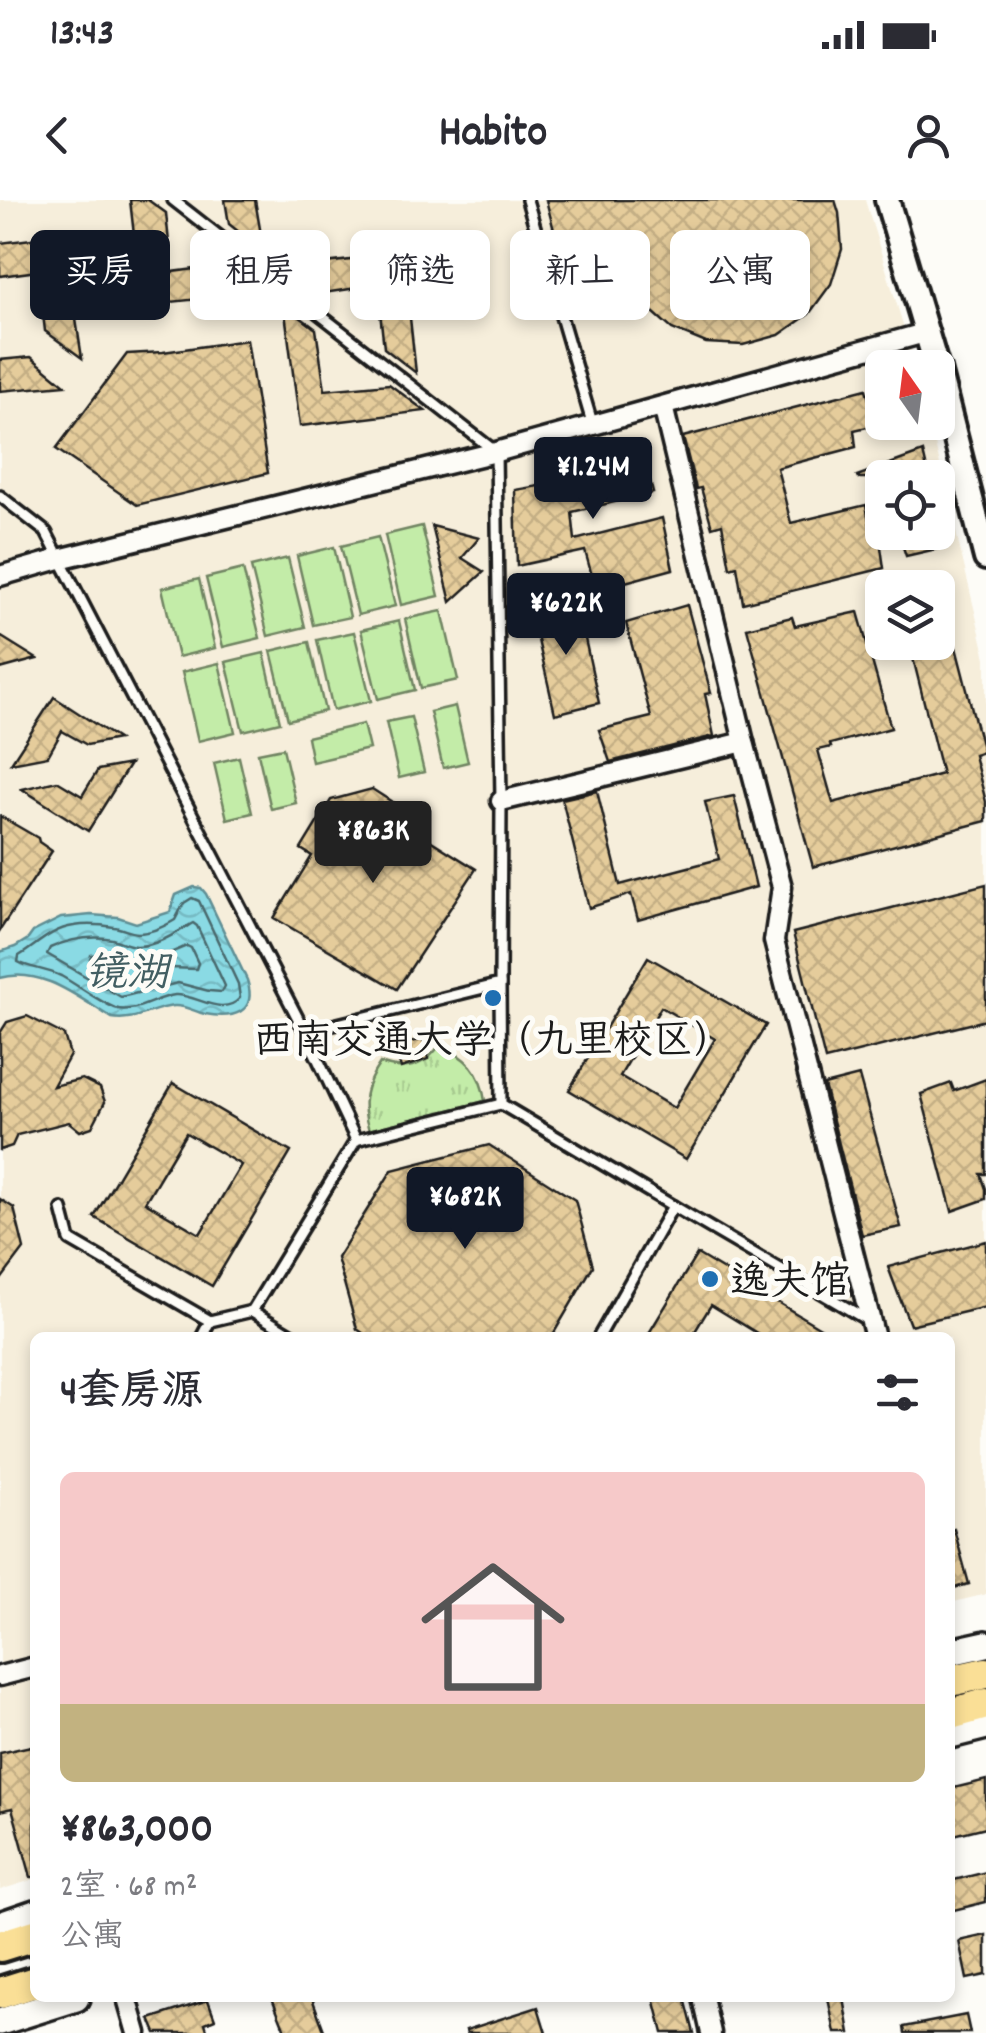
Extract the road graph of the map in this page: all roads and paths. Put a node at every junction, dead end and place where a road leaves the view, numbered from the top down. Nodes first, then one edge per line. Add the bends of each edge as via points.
1 (173, 200) edge
2 (526, 200) edge
3 (887, 200) edge
4 (928, 332) junction
5 (932, 350) edge
6 (663, 406) junction
7 (593, 426) junction
8 (955, 431) edge
9 (496, 452) junction
10 (0, 496) edge
11 (982, 525) edge
12 (986, 558) edge
13 (59, 560) junction
14 (0, 576) edge
15 (744, 742) junction
16 (501, 801) junction
17 (500, 984) junction
18 (305, 1032) junction
19 (501, 1104) junction
20 (356, 1140) junction
21 (673, 1206) junction
22 (62, 1209) dead end
23 (252, 1311) junction
24 (210, 1321) junction
25 (873, 1330) edge
26 (204, 1332) edge
27 (287, 1332) edge
28 (601, 1332) edge
29 (986, 1644) edge
30 (955, 1651) edge
31 (30, 1669) edge
32 (986, 1672) edge
33 (0, 1676) edge
34 (955, 1680) edge
35 (986, 1704) edge
36 (955, 1713) edge
37 (986, 1726) edge
38 (955, 1734) edge
39 (30, 1916) edge
40 (0, 1925) edge
41 (30, 1937) edge
42 (0, 1946) edge
43 (30, 1984) edge
44 (0, 1993) edge
45 (63, 2002) edge
46 (128, 2002) edge
47 (704, 2002) edge
48 (0, 2022) edge
49 (137, 2033) edge
50 (711, 2033) edge

1 - 9 lane
2 - 7 lane
3 - 4 street
4 - 5 street
4 - 6 street
6 - 7 street
6 - 15 street
7 - 9 street
8 - 11 street
9 - 13 street
9 - 16 lane
10 - 13 lane via 46,532
11 - 12 street
13 - 14 street
13 - 18 lane
15 - 16 street
15 - 25 street via 782,887 774,941
16 - 17 lane
17 - 18 lane
17 - 19 lane
18 - 20 lane
19 - 20 lane
19 - 21 lane
20 - 23 lane
21 - 25 lane
21 - 28 lane
22 - 24 lane via 70,1240
23 - 24 lane
23 - 27 lane
24 - 26 lane
29 - 30 main road
31 - 33 street
32 - 34 highway
35 - 36 highway
37 - 38 main road
39 - 40 main road
41 - 42 highway
43 - 44 highway
45 - 48 main road
46 - 49 street
47 - 50 street

